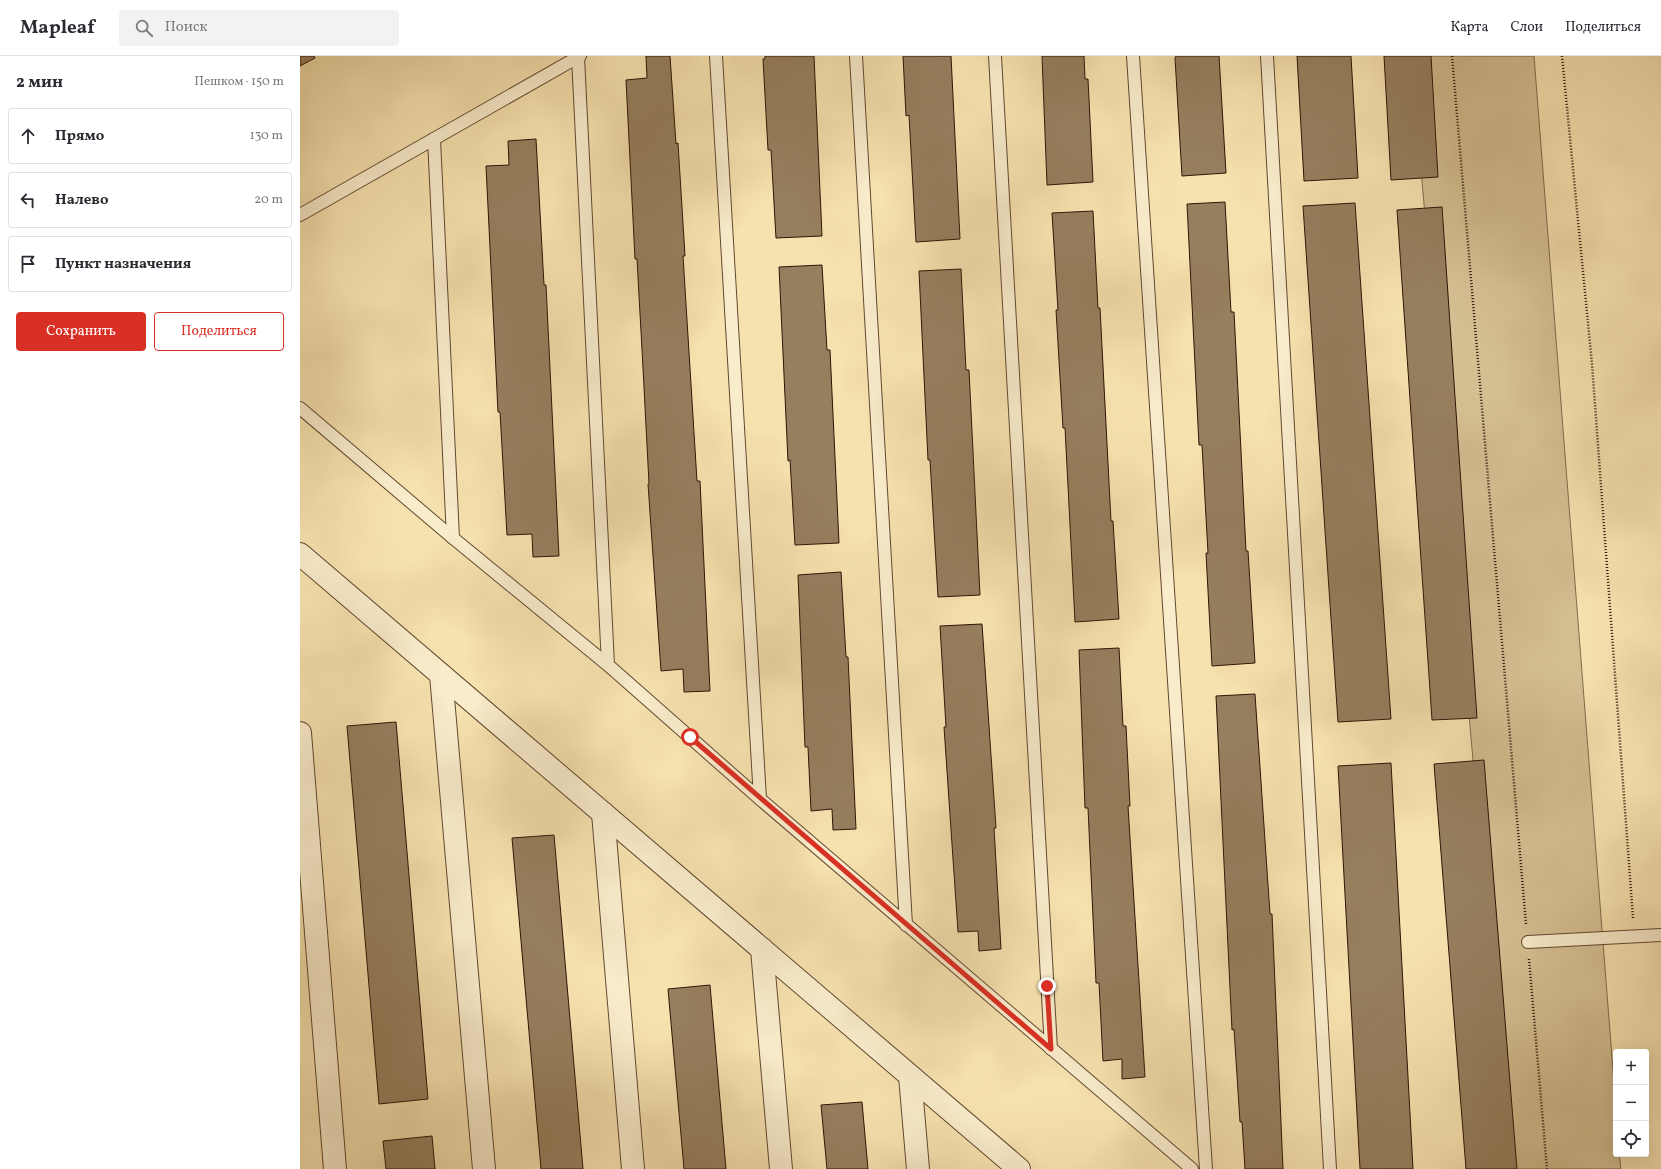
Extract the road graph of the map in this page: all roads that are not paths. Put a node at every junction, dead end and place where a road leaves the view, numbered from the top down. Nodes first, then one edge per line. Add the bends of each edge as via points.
1 (579, 56) edge
2 (716, 56) edge
3 (856, 56) edge
4 (995, 56) edge
5 (1133, 56) edge
6 (1267, 56) edge
7 (434, 139) junction
8 (300, 215) edge
9 (300, 408) edge
10 (453, 538) junction
11 (300, 554) edge
12 (608, 665) junction
13 (441, 675) junction
14 (300, 733) edge
15 (760, 799) junction
16 (603, 813) junction
17 (906, 925) junction
18 (1661, 935) edge
19 (1528, 942) road end
20 (762, 949) junction
21 (1051, 1049) junction
22 (910, 1076) junction
23 (335, 1169) edge
24 (484, 1169) edge
25 (633, 1169) edge
26 (781, 1169) edge
27 (918, 1169) edge
28 (1019, 1169) edge
29 (1192, 1169) edge
30 (1206, 1169) edge
31 (1330, 1169) edge

1 - 7 lane
1 - 12 lane
2 - 15 lane
3 - 17 lane
4 - 21 lane
5 - 30 lane
6 - 31 lane
7 - 8 lane
7 - 10 lane
9 - 10 lane
10 - 12 lane
11 - 13 street
12 - 15 lane
13 - 16 street
13 - 24 street
14 - 23 street
15 - 17 lane
16 - 20 street
16 - 25 street
17 - 21 lane
18 - 19 lane
20 - 22 street
20 - 26 street
21 - 29 lane
22 - 27 street
22 - 28 street

